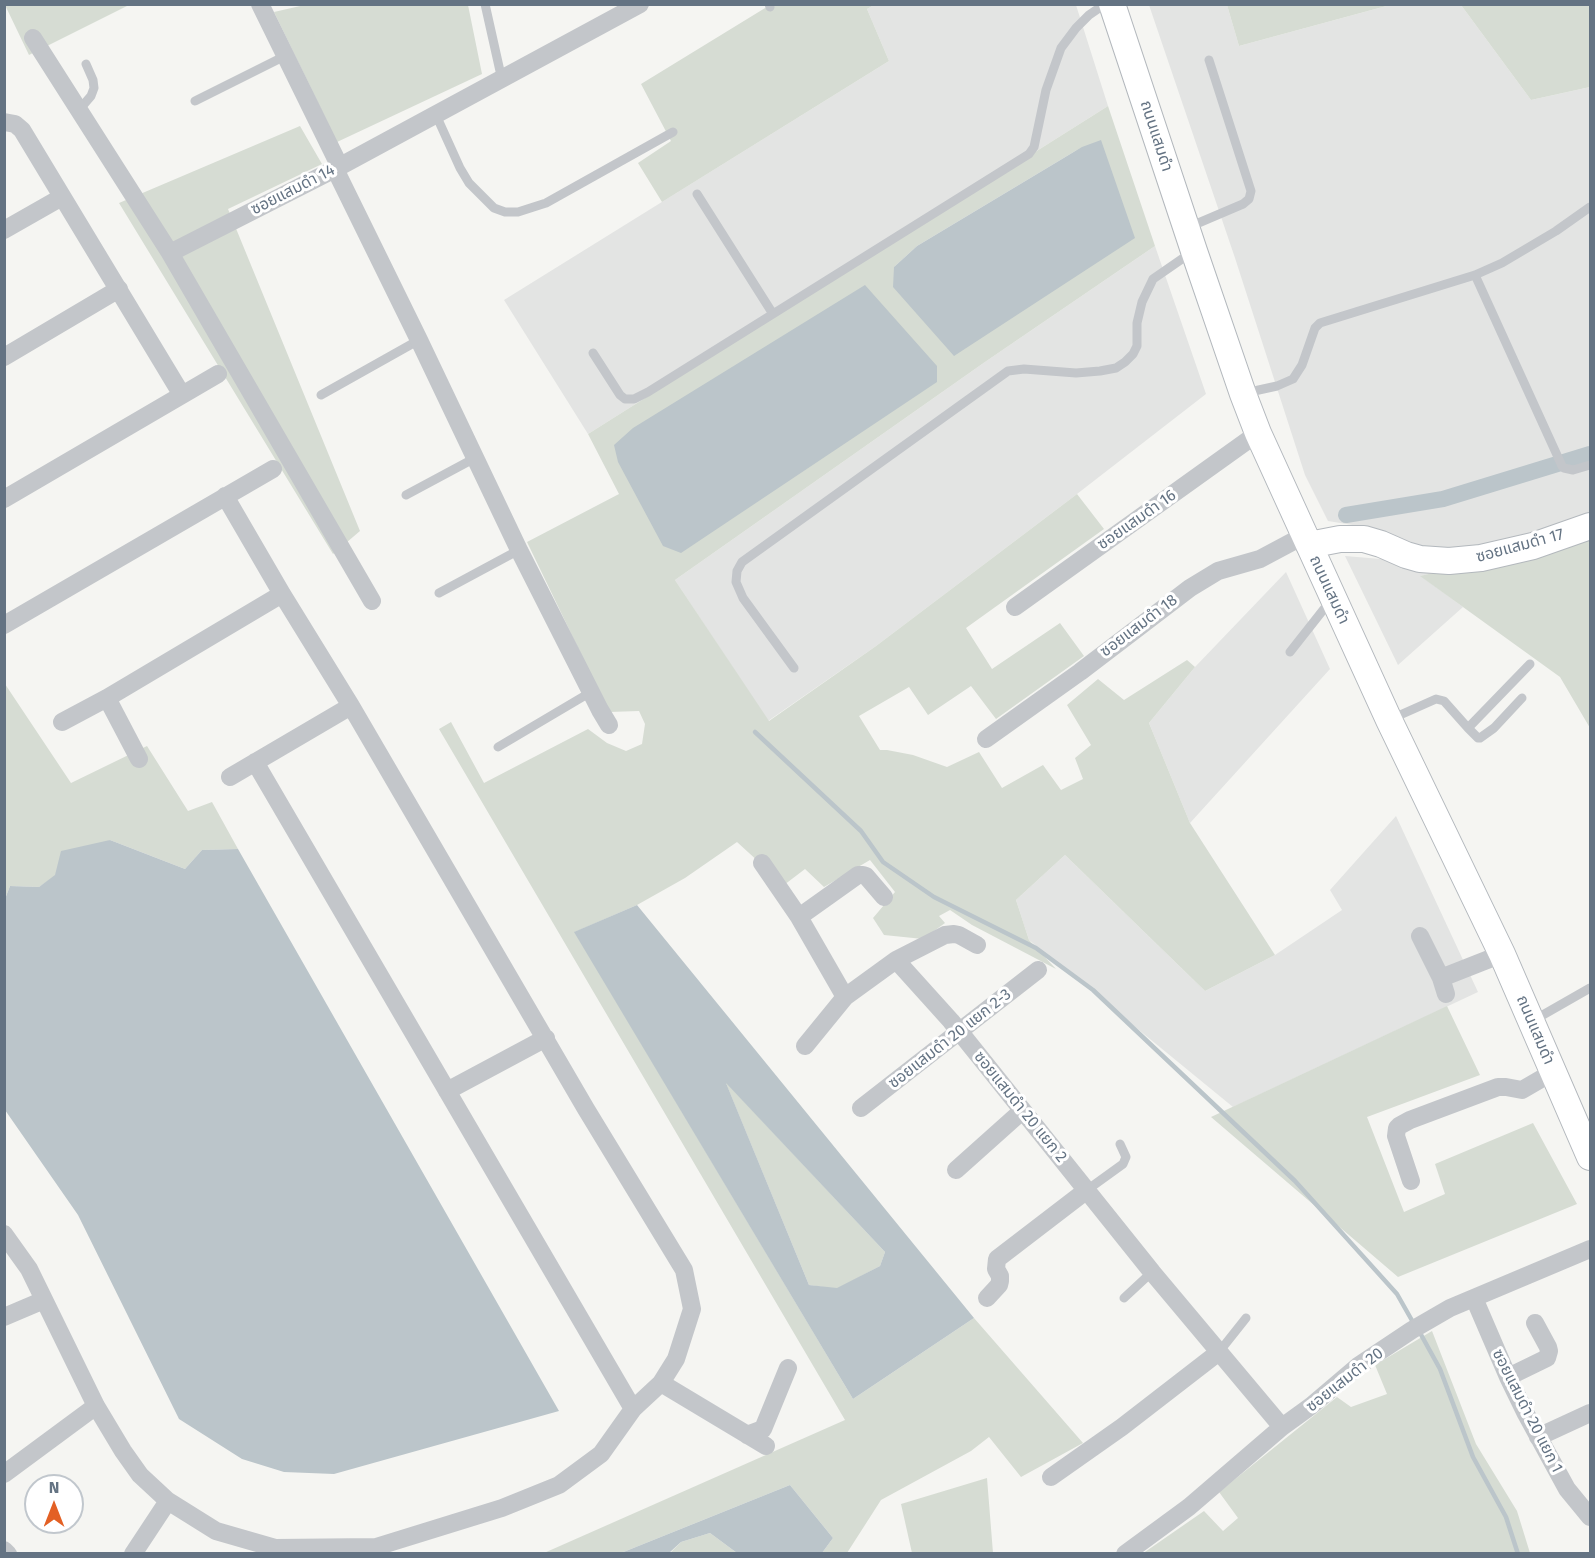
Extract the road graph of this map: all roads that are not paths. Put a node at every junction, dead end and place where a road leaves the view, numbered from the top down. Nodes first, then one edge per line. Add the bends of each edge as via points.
1 (260, 4) edge
2 (485, 4) edge
3 (640, 4) edge
4 (1105, 4) edge
5 (1112, 4) edge
6 (33, 38) dead end
7 (285, 56) junction
8 (1209, 60) dead end
9 (86, 64) dead end
10 (502, 80) junction
11 (195, 101) dead end
12 (79, 110) junction
13 (436, 115) junction
14 (4, 122) edge
15 (673, 132) dead end
16 (338, 168) junction
17 (697, 194) dead end
18 (62, 197) junction
19 (1590, 207) edge
20 (4, 230) edge
21 (1191, 239) junction
22 (170, 253) junction
23 (1475, 275) junction
24 (119, 289) junction
25 (773, 314) junction
26 (419, 340) junction
27 (593, 353) dead end
28 (4, 357) edge
29 (218, 374) dead end
30 (1243, 394) junction
31 (182, 395) junction
32 (321, 395) dead end
33 (1258, 433) junction
34 (475, 458) junction
35 (1590, 465) edge
36 (273, 469) dead end
37 (406, 495) dead end
38 (225, 496) junction
39 (4, 499) edge
40 (1590, 526) edge
41 (1307, 540) junction
42 (519, 550) junction
43 (439, 593) dead end
44 (282, 594) junction
45 (1333, 597) junction
46 (372, 601) dead end
47 (1015, 607) dead end
48 (4, 625) edge
49 (1290, 652) dead end
50 (1530, 664) dead end
51 (794, 668) dead end
52 (591, 692) junction
53 (107, 698) junction
54 (1522, 698) dead end
55 (351, 706) junction
56 (1389, 720) junction
57 (62, 722) dead end
58 (609, 725) dead end
59 (1467, 728) junction
60 (986, 739) dead end
61 (498, 747) dead end
62 (139, 759) dead end
63 (255, 762) junction
64 (230, 777) dead end
65 (762, 862) dead end
66 (884, 897) dead end
67 (799, 917) junction
68 (1420, 936) dead end
69 (976, 945) dead end
70 (1502, 954) junction
71 (896, 960) junction
72 (1038, 970) dead end
73 (1590, 988) edge
74 (845, 997) junction
75 (1532, 1021) junction
76 (959, 1033) junction
77 (546, 1038) junction
78 (805, 1046) dead end
79 (1553, 1072) junction
80 (447, 1091) junction
81 (861, 1108) dead end
82 (1022, 1111) junction
83 (1588, 1143) edge
84 (1120, 1144) dead end
85 (956, 1170) dead end
86 (1411, 1181) dead end
87 (1087, 1190) junction
88 (4, 1234) edge
89 (1590, 1249) edge
90 (1152, 1272) junction
91 (987, 1298) dead end
92 (1124, 1298) dead end
93 (1474, 1298) junction
94 (44, 1300) junction
95 (4, 1317) edge
96 (1246, 1318) dead end
97 (1535, 1323) dead end
98 (1220, 1352) junction
99 (788, 1368) dead end
100 (1508, 1377) junction
101 (661, 1383) junction
102 (96, 1406) junction
103 (633, 1409) junction
104 (1590, 1413) edge
105 (1282, 1427) junction
106 (747, 1435) junction
107 (1538, 1437) junction
108 (766, 1446) dead end
109 (4, 1474) edge
110 (1051, 1477) dead end
111 (168, 1501) junction
112 (1590, 1517) edge
113 (275, 1551) edge
114 (133, 1554) edge
115 (1125, 1554) edge

1 - 7 street
2 - 10 lane
3 - 10 street, ซอยแสมดำ 14
4 - 25 lane via 1076,28 1061,48 1029,154
5 - 21 street, ถนนแสมดำ
6 - 12 street
7 - 11 lane
7 - 16 street
8 - 21 lane via 1251,190 1243,204
9 - 12 lane via 94,88
10 - 13 street, ซอยแสมดำ 14
12 - 22 street
13 - 15 lane via 469,183 494,208 505,212 546,203
13 - 16 street, ซอยแสมดำ 14
14 - 18 street via 22,130
16 - 22 street, ซอยแสมดำ 14
16 - 26 street
17 - 25 lane
18 - 20 street
18 - 24 street
19 - 23 lane via 1502,263
21 - 30 street, ถนนแสมดำ
21 - 51 lane via 1153,279 1142,302 1137,346 1125,362 1100,372 1008,372 742,562 736,582 743,598
22 - 46 street
23 - 30 lane via 1320,323 1293,379
23 - 35 lane via 1562,466 1573,470
24 - 28 street
24 - 31 street
25 - 27 lane via 634,399 620,395
26 - 32 lane
26 - 34 street
29 - 31 street
30 - 33 street, ถนนแสมดำ
31 - 39 street
33 - 41 street, ถนนแสมดำ
33 - 47 street, ซอยแสมดำ 16
34 - 37 lane
34 - 42 street
36 - 38 street
38 - 44 street
38 - 48 street
40 - 41 street, ซอยแสมดำ 17 via 1533,546 1449,561 1420,559 1364,539
41 - 45 street, ถนนแสมดำ
41 - 60 street, ซอยแสมดำ 18 via 1218,571 1190,588
42 - 43 lane
42 - 52 street
44 - 53 street
44 - 55 street
45 - 49 lane
45 - 56 street, ถนนแสมดำ
50 - 59 lane
52 - 58 street
52 - 61 lane
53 - 57 street
53 - 62 street
54 - 59 lane via 1483,737 1478,738
55 - 63 street
55 - 77 street
56 - 59 lane via 1436,699 1444,701
56 - 70 street, ถนนแสมดำ
63 - 64 street
63 - 80 street
65 - 67 street
66 - 67 street via 866,876 858,875
67 - 74 street
68 - 70 street via 1443,986
69 - 71 street via 949,934
70 - 75 street, ถนนแสมดำ
71 - 74 street
71 - 76 street, ซอยแสมดำ 20 แยก 2
72 - 76 street, ซอยแสมดำ 20 แยก 2-3
73 - 75 lane
74 - 78 street
75 - 79 street, ถนนแสมดำ
76 - 81 street, ซอยแสมดำ 20 แยก 2-3
76 - 82 street, ซอยแสมดำ 20 แยก 2
77 - 80 street
77 - 101 street via 684,1270 692,1309 676,1359
79 - 83 street, ถนนแสมดำ
79 - 86 street via 1522,1090 1498,1087 1399,1126 1396,1136
80 - 103 street
82 - 85 street
82 - 87 street, ซอยแสมดำ 20 แยก 2
84 - 87 lane via 1126,1157 1123,1164
87 - 90 street, ซอยแสมดำ 20 แยก 2
87 - 91 street via 997,1259 999,1285
88 - 94 street via 29,1269
89 - 93 street, ซอยแสมดำ 20
90 - 92 lane
90 - 98 street, ซอยแสมดำ 20 แยก 2
93 - 100 street, ซอยแสมดำ 20 แยก 1
93 - 105 street, ซอยแสมดำ 20 via 1419,1326 1358,1366
94 - 95 street
94 - 102 street
96 - 98 lane
97 - 100 street via 1548,1347 1548,1358
98 - 105 street, ซอยแสมดำ 20 แยก 2
98 - 110 street
99 - 106 street via 763,1429
100 - 107 street, ซอยแสมดำ 20 แยก 1
101 - 103 street
101 - 106 street
102 - 109 street
102 - 111 street via 123,1451
103 - 113 street via 601,1454 559,1485 502,1508 376,1547
104 - 107 street
105 - 115 street, ซอยแสมดำ 20 via 1189,1507
106 - 108 street
107 - 112 street, ซอยแสมดำ 20 แยก 1 via 1567,1489
111 - 113 street via 216,1531
111 - 114 street

